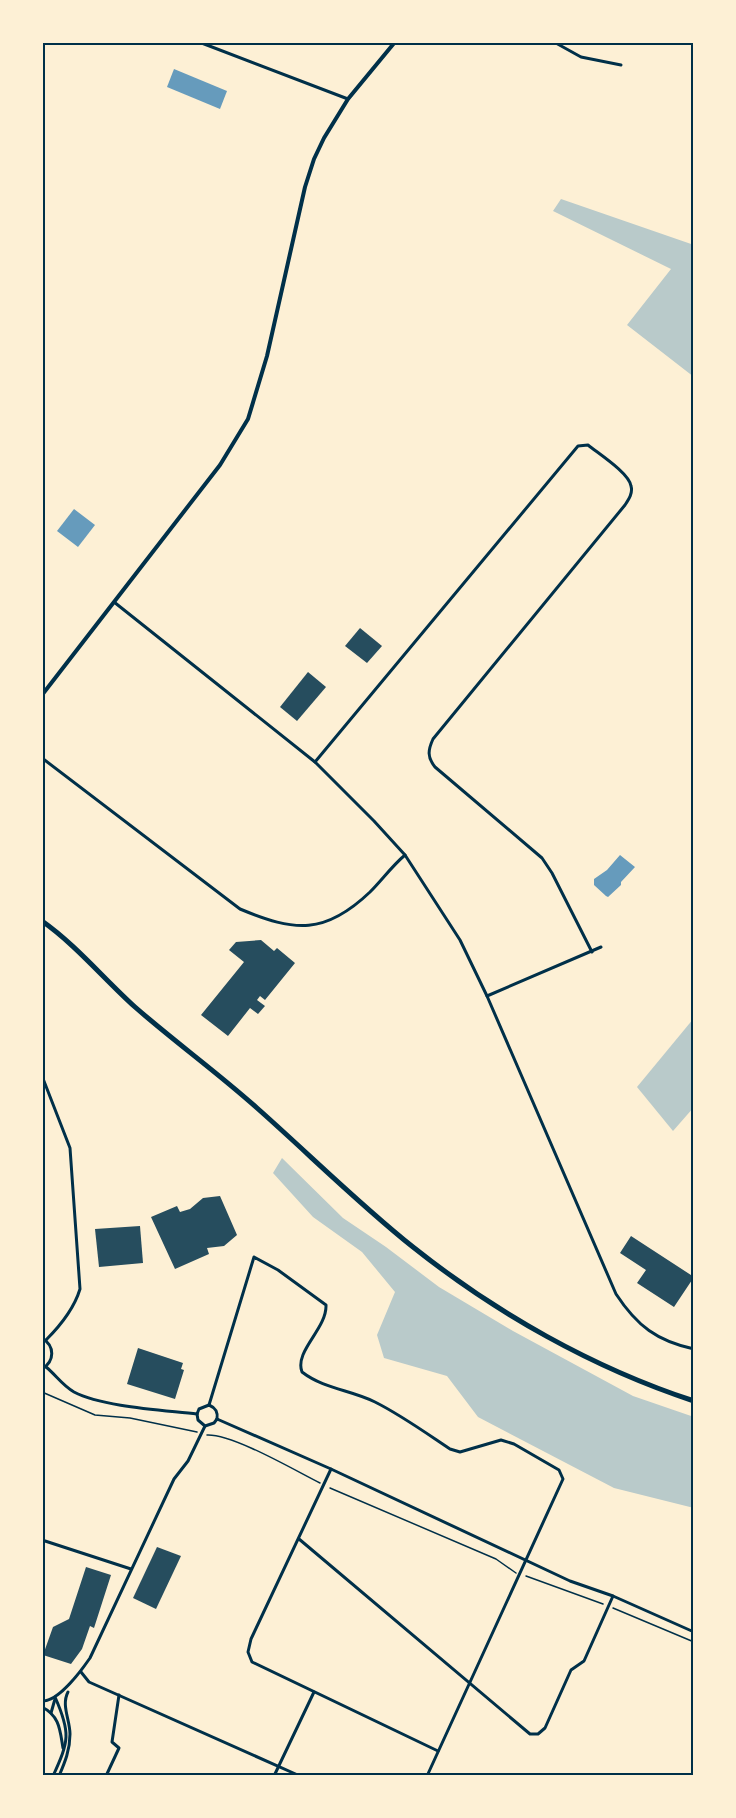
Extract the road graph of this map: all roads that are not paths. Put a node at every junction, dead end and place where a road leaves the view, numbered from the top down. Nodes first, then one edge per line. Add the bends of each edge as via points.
1 (199, 42) edge
2 (395, 42) edge
3 (554, 42) edge
4 (621, 65) dead end
5 (348, 99) junction
6 (114, 602) junction
7 (42, 695) edge
8 (42, 758) edge
9 (315, 762) junction
10 (405, 855) junction
11 (42, 921) edge
12 (602, 947) dead end
13 (592, 952) junction
14 (487, 996) junction
15 (42, 1076) edge
16 (44, 1339) edge
17 (694, 1349) edge
18 (46, 1367) junction
19 (42, 1369) edge
20 (694, 1401) edge
21 (209, 1405) junction
22 (197, 1414) junction
23 (217, 1419) junction
24 (205, 1426) junction
25 (331, 1468) junction
26 (299, 1539) junction
27 (42, 1540) edge
28 (526, 1560) junction
29 (131, 1569) junction
30 (613, 1596) junction
31 (694, 1632) edge
32 (81, 1672) junction
33 (470, 1684) junction
34 (68, 1692) dead end
35 (314, 1692) junction
36 (119, 1695) junction
37 (56, 1697) junction
38 (42, 1701) edge
39 (42, 1707) edge
40 (51, 1713) junction
41 (64, 1750) junction
42 (438, 1751) junction
43 (279, 1766) junction
44 (53, 1776) edge
45 (59, 1776) edge
46 (106, 1776) edge
47 (274, 1776) edge
48 (300, 1776) edge
49 (427, 1776) edge

1 - 5 street
2 - 5 street
3 - 4 street via 581,57
5 - 6 street via 309,171 267,356 248,419 220,465
6 - 7 street
6 - 9 street
8 - 10 street via 240,909 272,922 314,926 347,913
9 - 10 street
9 - 13 street via 578,446 588,445 628,477 631,495 428,749 435,767 542,858
10 - 14 street via 460,940
11 - 20 main road via 136,1008 439,1267 509,1314 572,1349
12 - 13 street
13 - 14 street
14 - 17 street via 616,1294 644,1328 669,1342
15 - 16 street via 70,1148 80,1289 73,1307
16 - 18 street via 52,1353
18 - 19 street
18 - 22 street via 75,1393 114,1404
21 - 22 street
21 - 23 street via 218,1413
21 - 28 street via 254,1257 326,1305 325,1316 300,1361 302,1372 309,1378 374,1401 450,1449 460,1452 501,1440 560,1470 563,1479
22 - 24 street
23 - 24 street
23 - 25 street
24 - 29 street via 174,1479
25 - 26 street
25 - 28 street
26 - 33 street
26 - 35 street via 248,1652 252,1662
27 - 29 street
28 - 30 street
28 - 33 street
29 - 32 street
30 - 31 street
30 - 33 street via 584,1661 571,1670 538,1734 530,1734
32 - 36 street via 89,1682
32 - 37 street
33 - 42 street
34 - 45 street via 65,1705 69,1747
35 - 42 street
35 - 43 street
36 - 43 street
36 - 46 street via 112,1742 119,1748
37 - 38 street
37 - 40 street
37 - 41 street via 66,1723 68,1738
39 - 40 street
40 - 41 street via 57,1719
41 - 44 street
42 - 49 street
43 - 47 street
43 - 48 street

